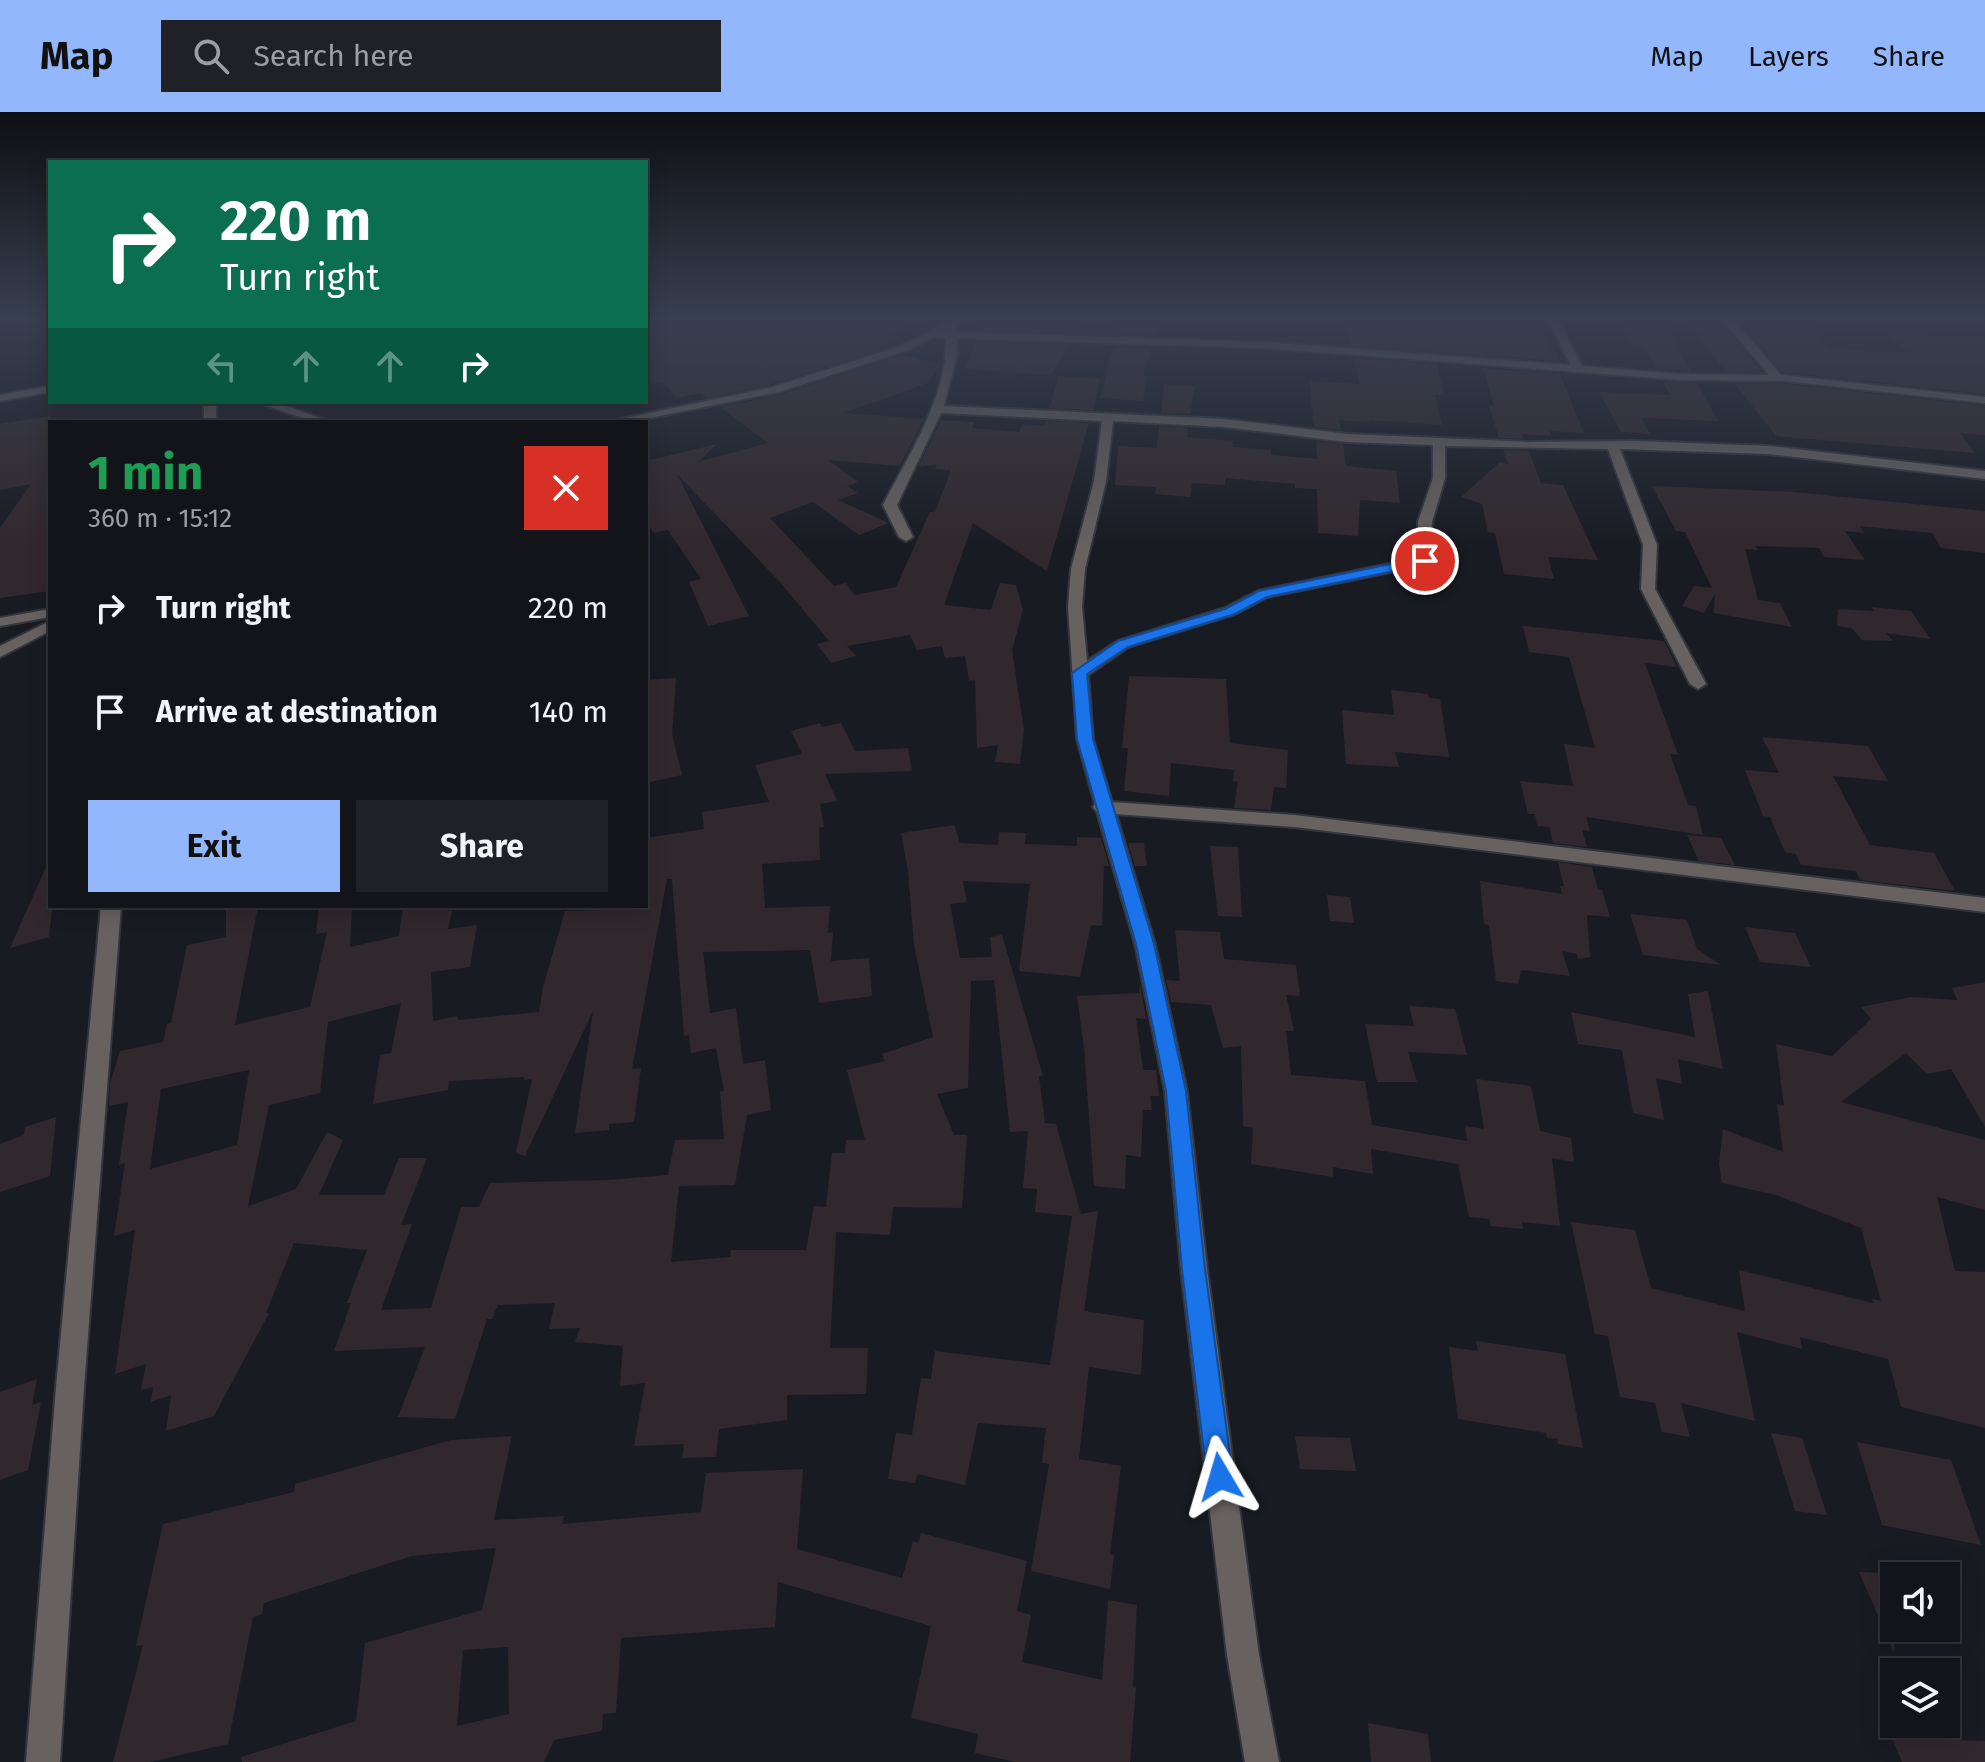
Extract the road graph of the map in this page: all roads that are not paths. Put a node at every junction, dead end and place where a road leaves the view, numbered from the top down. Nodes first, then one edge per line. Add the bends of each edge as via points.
1 (750, 395) edge
2 (941, 395) edge
3 (1938, 395) edge
4 (1985, 400) edge
5 (268, 404) edge
6 (937, 409) junction
7 (1108, 418) junction
8 (320, 420) edge
9 (622, 420) edge
10 (1439, 441) junction
11 (1613, 445) junction
12 (1985, 475) edge
13 (906, 537) dead end
14 (48, 613) edge
15 (0, 622) edge
16 (48, 626) edge
17 (0, 652) edge
18 (1080, 673) junction
19 (1698, 684) dead end
20 (1102, 807) junction
21 (1985, 905) edge
22 (111, 908) edge
23 (43, 1762) edge
24 (1262, 1762) edge

1 - 9 street
2 - 6 street
3 - 4 street
5 - 8 street
6 - 7 street
6 - 13 street via 890,505
7 - 10 street
7 - 18 street via 1100,481 1078,569
10 - 11 street
10 - 18 street via 1439,478 1425,522 1425,561 1263,594 1230,611 1123,644
11 - 12 street via 1769,450
11 - 19 street via 1650,545 1648,589
14 - 15 street
16 - 17 street
18 - 20 street via 1085,739
20 - 21 street via 1294,821
20 - 24 street via 1145,944 1176,1091 1243,1655
22 - 23 street

